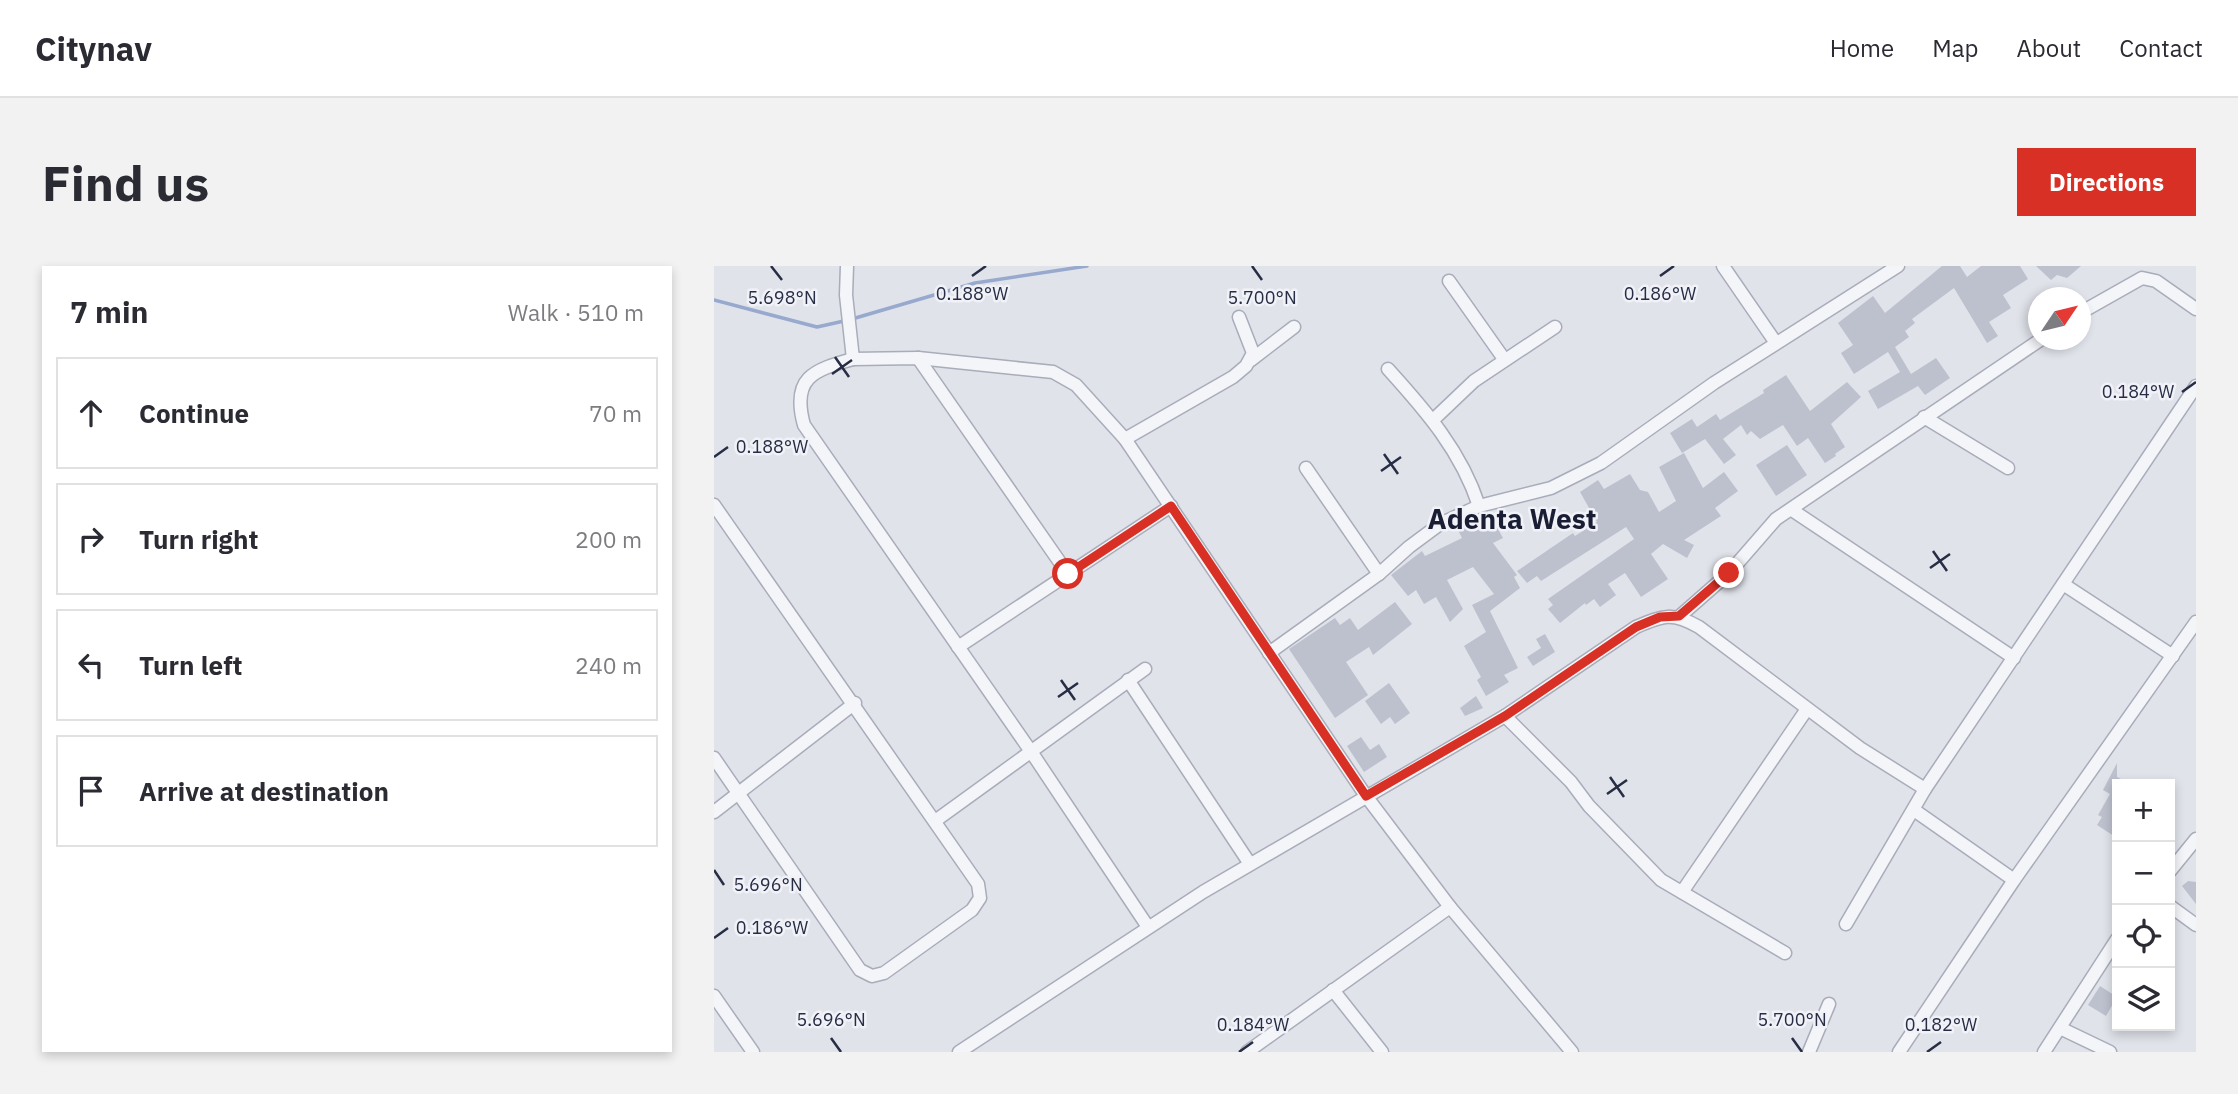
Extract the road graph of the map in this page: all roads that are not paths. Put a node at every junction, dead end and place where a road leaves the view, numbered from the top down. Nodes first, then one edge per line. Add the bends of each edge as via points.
1 (846, 266) edge
2 (1724, 266) edge
3 (1898, 266) edge
4 (1449, 281) dead end
5 (2091, 307) edge
6 (2196, 309) edge
7 (1239, 317) dead end
8 (1294, 327) dead end
9 (1555, 327) dead end
10 (1776, 343) junction
11 (2028, 348) edge
12 (918, 358) junction
13 (853, 359) junction
14 (1504, 359) junction
15 (1251, 360) junction
16 (1388, 369) dead end
17 (2196, 386) edge
18 (1924, 417) junction
19 (1433, 420) junction
20 (1125, 439) junction
21 (2008, 467) dead end
22 (1306, 468) dead end
23 (714, 506) edge
24 (1171, 506) junction
25 (1479, 506) junction
26 (1792, 510) junction
27 (1068, 574) junction
28 (1379, 574) junction
29 (2063, 584) junction
30 (1679, 616) junction
31 (2196, 622) edge
32 (958, 647) junction
33 (1269, 653) junction
34 (2173, 656) junction
35 (2014, 658) junction
36 (1145, 669) dead end
37 (1128, 680) junction
38 (855, 704) junction
39 (1807, 709) junction
40 (1505, 716) junction
41 (1032, 753) junction
42 (714, 758) edge
43 (1925, 789) junction
44 (738, 793) junction
45 (1366, 796) junction
46 (1914, 810) junction
47 (714, 812) edge
48 (935, 821) junction
49 (2196, 839) edge
50 (1250, 864) junction
51 (2175, 865) edge
52 (2014, 880) junction
53 (1682, 892) junction
54 (1450, 907) junction
55 (2175, 910) edge
56 (1846, 923) dead end
57 (2196, 925) edge
58 (1148, 927) junction
59 (2112, 947) edge
60 (1785, 953) dead end
61 (1333, 990) junction
62 (714, 996) edge
63 (1829, 1004) dead end
64 (2060, 1028) junction
65 (753, 1052) edge
66 (959, 1052) edge
67 (1247, 1052) edge
68 (1382, 1052) edge
69 (1572, 1052) edge
70 (1809, 1052) edge
71 (1899, 1052) edge
72 (2043, 1052) edge
73 (2110, 1052) edge

1 - 13 street
2 - 10 street
3 - 10 street
4 - 14 street
5 - 6 street via 2142,278 2156,281
7 - 15 street via 1253,353
8 - 15 street
9 - 14 street
10 - 25 street via 1601,463 1551,488
11 - 18 street
12 - 13 street
12 - 20 street via 1053,372 1076,385
12 - 27 street
13 - 32 street via 809,375 801,387 799,406 804,425
14 - 19 street
15 - 20 street via 1233,377
16 - 19 street
17 - 29 street
18 - 21 street
18 - 26 street
19 - 25 street via 1470,478
20 - 24 street
22 - 28 street
23 - 38 street
24 - 27 street
24 - 33 street
25 - 28 street via 1440,524
26 - 30 street via 1776,519 1729,573
26 - 35 street
27 - 32 street
28 - 33 street
29 - 34 street
29 - 35 street
30 - 39 street
30 - 40 street via 1660,617 1636,627
31 - 34 street
32 - 41 street
33 - 45 street
34 - 52 street
35 - 43 street
36 - 37 street
37 - 41 street
37 - 50 street
38 - 44 street
38 - 48 street
39 - 43 street
39 - 53 street
40 - 45 street
40 - 53 street via 1661,880
41 - 48 street
41 - 58 street
42 - 44 street
43 - 46 street
44 - 47 street
44 - 48 street via 860,970 872,976 884,973 972,910 980,898 978,884
45 - 50 street
45 - 54 street
46 - 52 street
46 - 56 street
49 - 51 street
50 - 58 street
52 - 71 street
53 - 60 street
54 - 61 street
54 - 69 street
55 - 57 street
58 - 66 street
59 - 64 street
61 - 67 street
61 - 68 street
62 - 65 street
63 - 70 street
64 - 72 street
64 - 73 street

